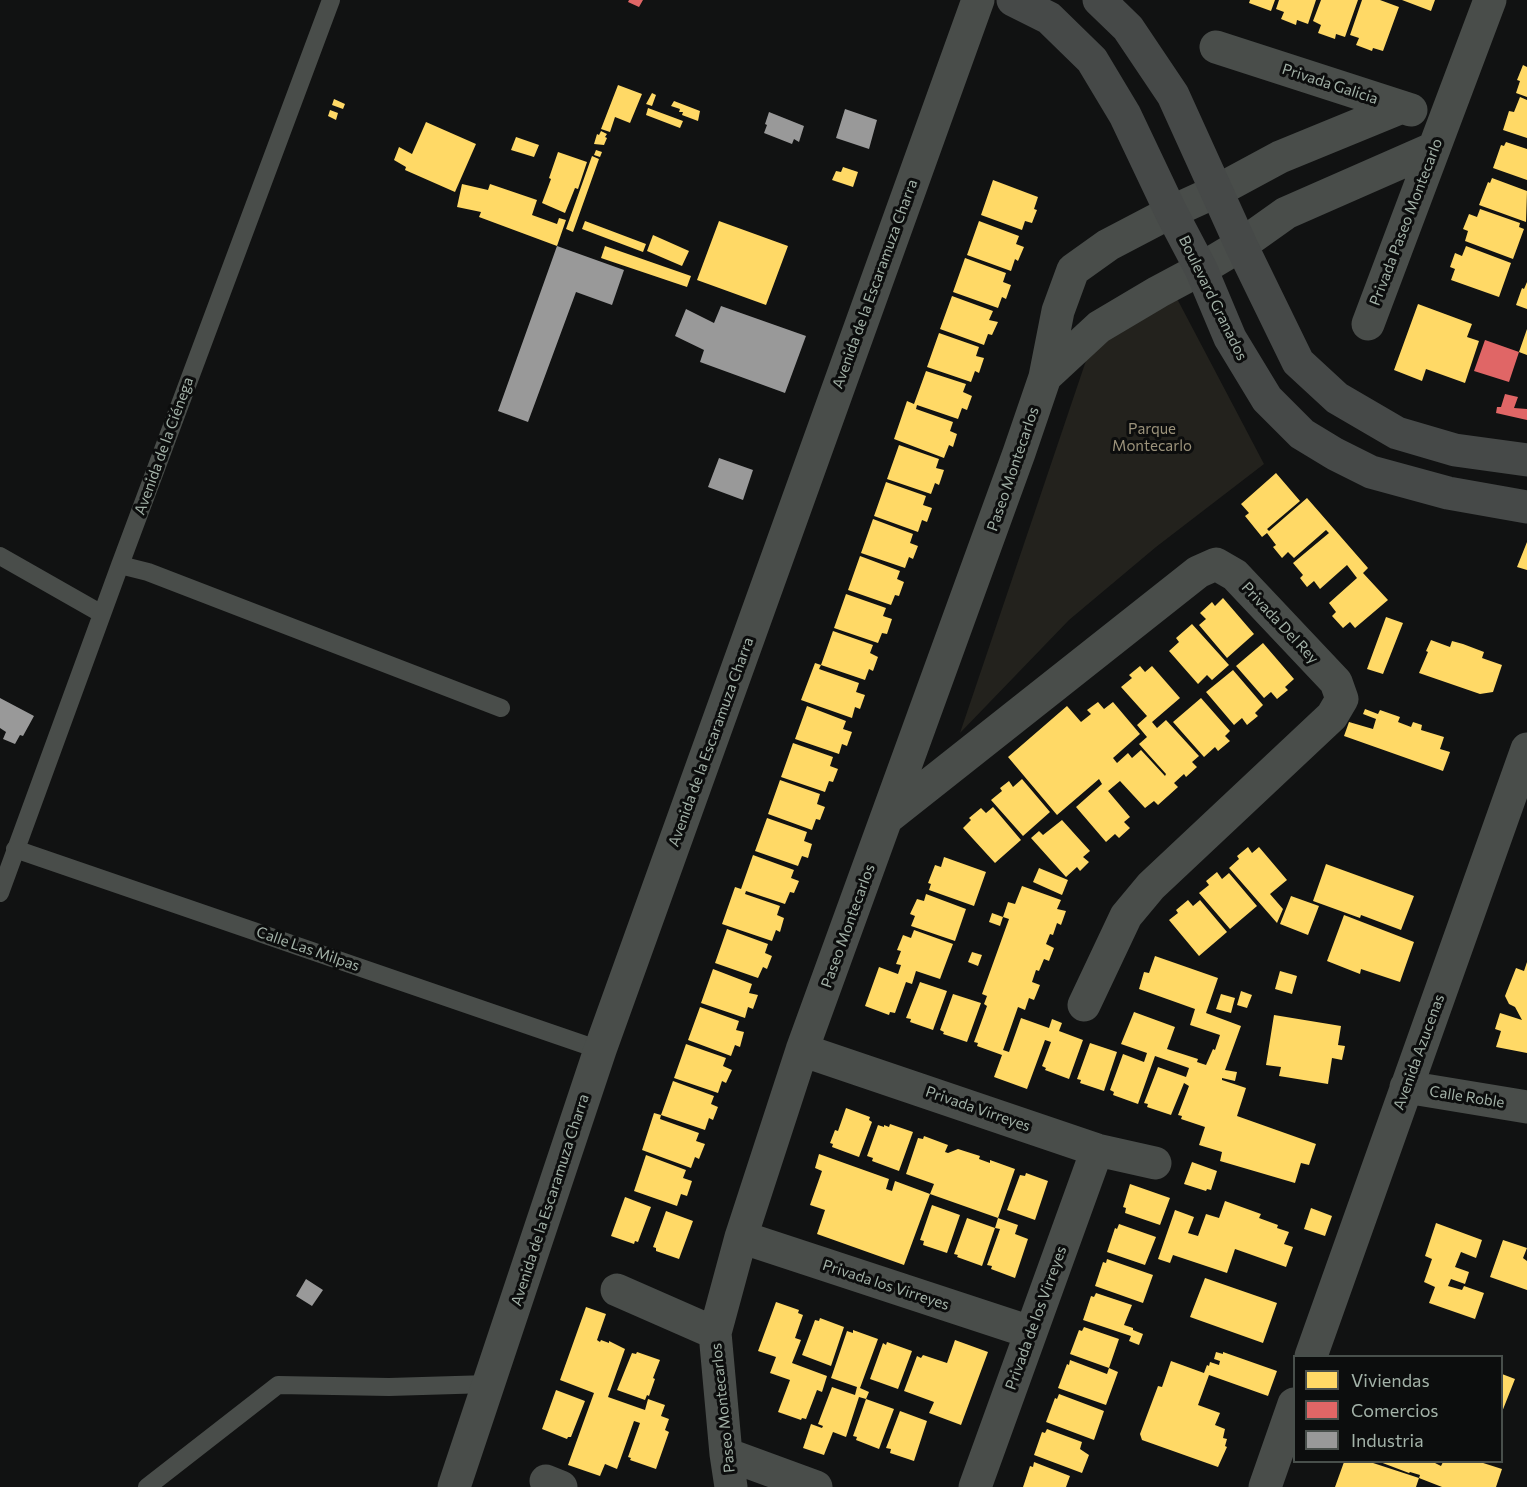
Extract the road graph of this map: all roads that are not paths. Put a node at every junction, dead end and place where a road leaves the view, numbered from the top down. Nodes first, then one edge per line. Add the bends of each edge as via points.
1 (331, 0) edge
2 (978, 0) edge
3 (1013, 0) edge
4 (1099, 0) edge
5 (1490, 0) edge
6 (1216, 47) dead end
7 (1402, 107) junction
8 (1439, 134) junction
9 (1217, 191) junction
10 (1171, 212) junction
11 (1241, 245) junction
12 (1201, 269) junction
13 (1368, 324) dead end
14 (1045, 377) junction
15 (1527, 460) edge
16 (1527, 507) edge
17 (0, 556) edge
18 (120, 565) junction
19 (102, 614) junction
20 (501, 708) dead end
21 (1527, 749) edge
22 (887, 818) junction
23 (15, 849) junction
24 (0, 893) edge
25 (1084, 1005) dead end
26 (600, 1050) junction
27 (802, 1050) junction
28 (1406, 1087) junction
29 (1527, 1107) edge
30 (1097, 1150) junction
31 (1155, 1163) dead end
32 (741, 1237) junction
33 (617, 1290) dead end
34 (1030, 1332) junction
35 (715, 1333) junction
36 (1311, 1355) edge
37 (489, 1384) junction
38 (1293, 1407) edge
39 (726, 1454) junction
40 (147, 1487) edge
41 (454, 1487) edge
42 (731, 1487) edge
43 (816, 1487) edge
44 (975, 1487) edge
45 (1265, 1487) edge

1 - 18 lane, Avenida de la Ciénega
2 - 26 street, Avenida de la Escaramuza Charra
3 - 10 street, Boulevard Granados via 1048,18 1092,60 1125,115
4 - 9 street via 1128,28 1173,95
5 - 8 street, Privada Paseo Montecarlo
6 - 7 street, Privada Galicia
7 - 8 street, Privada Galicia
7 - 9 street, Paseo Montecarlos via 1280,157
8 - 11 street, Paseo Montecarlos via 1286,213
8 - 13 street, Privada Paseo Montecarlo
9 - 10 street, Paseo Montecarlos
9 - 11 street
10 - 12 street, Boulevard Granados
10 - 14 street, Paseo Montecarlos via 1108,245 1074,270 1058,311
11 - 12 street, Paseo Montecarlos
11 - 15 street via 1298,362 1337,398 1396,433 1455,450
12 - 14 street, Paseo Montecarlos via 1099,327
12 - 16 street, Boulevard Granados via 1230,338 1267,399 1302,434 1371,472 1448,493
14 - 22 street, Paseo Montecarlos
17 - 19 lane
18 - 19 lane, Avenida de la Ciénega
18 - 20 lane via 148,572
19 - 23 lane, Avenida de la Ciénega
21 - 28 street, Avenida Azucenas
22 - 25 street, Privada Del Rey via 1198,572 1216,564 1235,575 1336,682 1342,699 1332,716 1151,886 1126,916
22 - 27 street, Paseo Montecarlos
23 - 24 lane, Avenida de la Ciénega
23 - 26 lane, Calle Las Milpas
26 - 37 street, Avenida de la Escaramuza Charra
27 - 30 street, Privada Virreyes
27 - 32 street, Paseo Montecarlos
28 - 29 street, Calle Roble
28 - 36 street, Avenida Azucenas
30 - 31 street, Privada Virreyes
30 - 34 street, Privada de los Virreyes
32 - 34 street, Privada los Virreyes
32 - 35 street, Paseo Montecarlos
33 - 35 street
34 - 44 street, Privada de los Virreyes
35 - 39 street, Paseo Montecarlos
37 - 40 lane via 278,1385
37 - 41 street, Avenida de la Escaramuza Charra
38 - 45 street
39 - 42 street, Paseo Montecarlos
39 - 43 street

